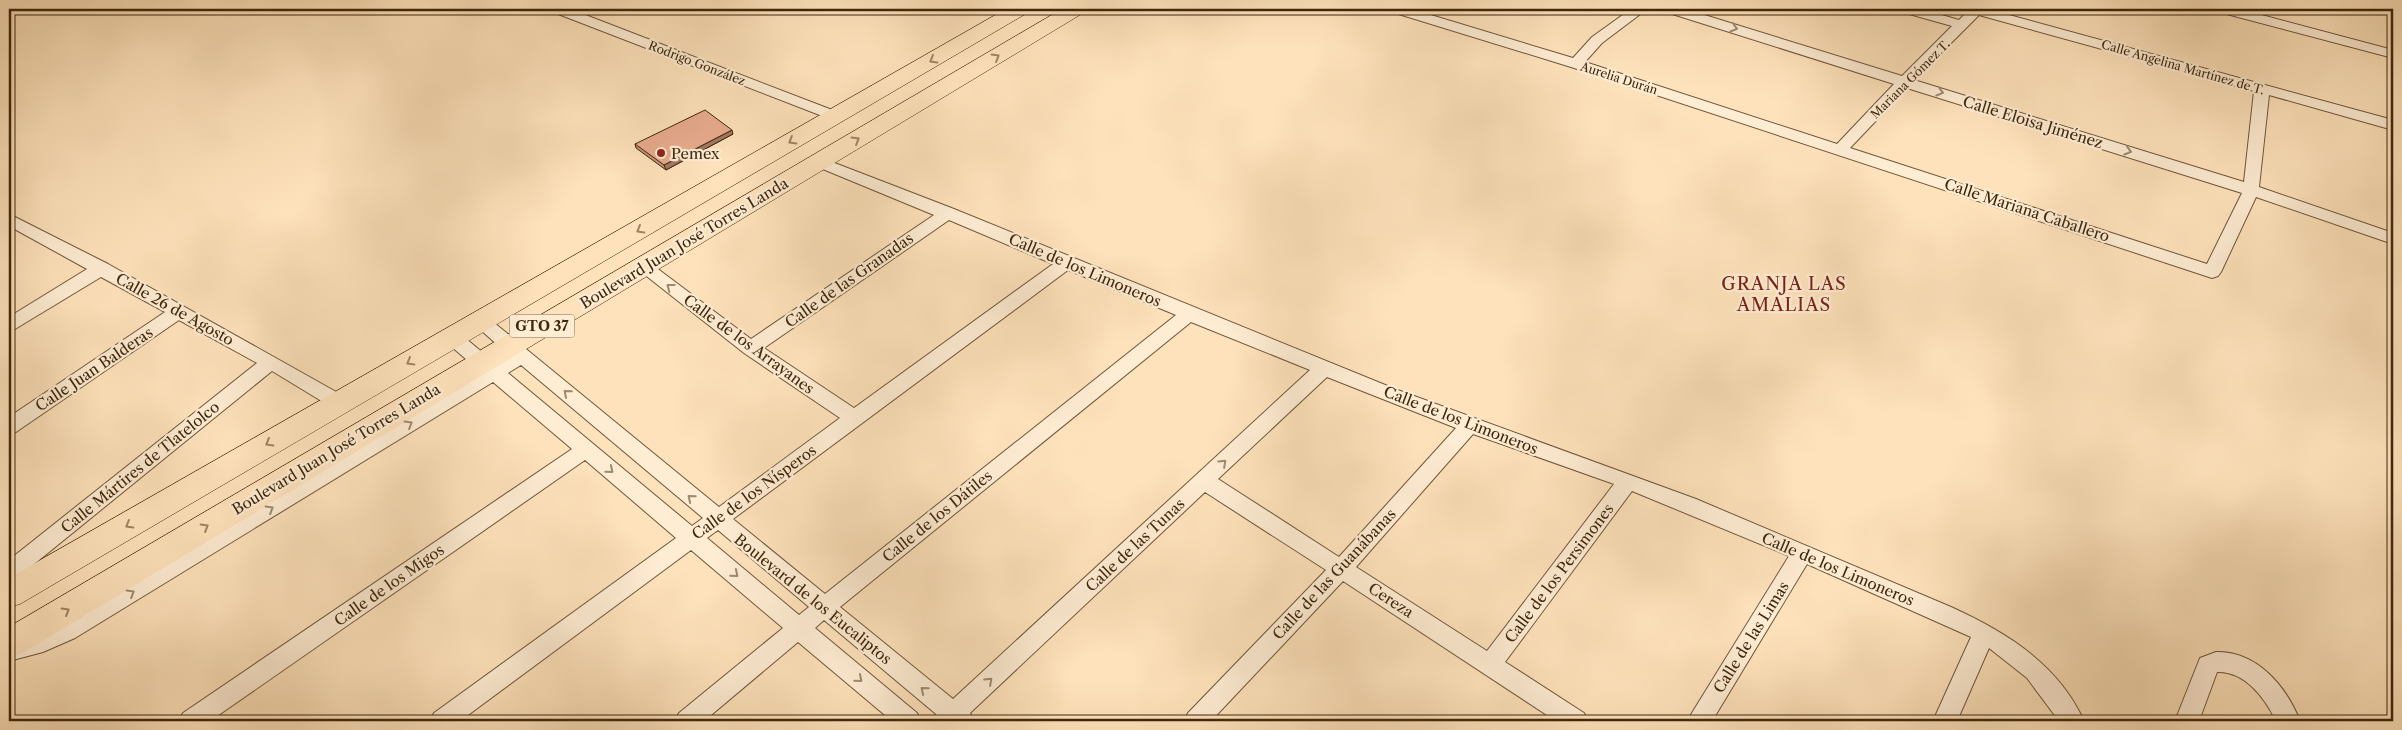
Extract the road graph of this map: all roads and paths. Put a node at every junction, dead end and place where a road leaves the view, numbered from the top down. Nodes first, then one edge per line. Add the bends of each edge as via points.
1 (558, 9) edge
2 (1020, 9) edge
3 (1076, 9) edge
4 (1397, 9) edge
5 (1640, 9) edge
6 (1671, 9) edge
7 (1907, 9) edge
8 (1976, 9) edge
9 (2224, 9) edge
10 (2258, 13) edge
11 (1963, 25) junction
12 (2393, 54) edge
13 (1576, 64) junction
14 (1905, 82) junction
15 (2262, 90) junction
16 (836, 116) junction
17 (2393, 126) edge
18 (1841, 149) junction
19 (819, 162) junction
20 (2250, 190) junction
21 (948, 212) junction
22 (13, 226) edge
23 (2393, 239) edge
24 (1066, 263) junction
25 (644, 267) junction
26 (102, 268) junction
27 (179, 312) junction
28 (1189, 314) junction
29 (481, 321) junction
30 (9, 325) edge
31 (452, 338) junction
32 (751, 348) junction
33 (516, 350) junction
34 (271, 362) junction
35 (489, 367) junction
36 (1326, 367) junction
37 (340, 403) junction
38 (854, 418) junction
39 (1470, 425) junction
40 (9, 427) edge
41 (586, 449) junction
42 (1204, 480) junction
43 (1628, 481) junction
44 (716, 519) junction
45 (692, 537) junction
46 (1804, 552) junction
47 (1342, 568) junction
48 (9, 572) edge
49 (9, 594) edge
50 (824, 608) junction
51 (799, 628) junction
52 (1984, 633) junction
53 (9, 644) edge
54 (9, 651) edge
55 (1490, 664) junction
56 (953, 719) edge
57 (191, 721) edge
58 (442, 721) edge
59 (687, 721) edge
60 (909, 721) edge
61 (1196, 721) edge
62 (1576, 721) edge
63 (1699, 721) edge
64 (1945, 721) edge
65 (2072, 721) edge
66 (2187, 721) edge
67 (2288, 721) edge

1 - 16 street, Rodrigo González
2 -> 16 main road, GTO 37
19 -> 3 main road, Boulevard Juan José Torres Landa / GTO 37
4 - 13 street, Aurelia Durán
5 - 13 street via 1592,44
6 -> 14 street, Calle Eloisa Jiménez
7 - 11 street
8 - 11 street, Mariana Gómez T.
8 - 15 street, Calle Angelina Martínez de T.
9 - 10 street
10 - 12 street
11 - 14 street, Mariana Gómez T.
13 - 18 street, Aurelia Durán
14 - 18 street, Mariana Gómez T.
14 -> 20 street, Calle Eloisa Jiménez
15 - 17 street, Calle Angelina Martínez de T.
15 - 20 street
16 -> 29 main road, GTO 37
18 - 20 street, Calle Mariana Caballero via 2212,272
19 - 21 street, Calle de los Limoneros
19 - 25 main road, Boulevard Juan José Torres Landa / GTO 37
20 - 23 street, Calle Eloisa Jiménez
21 - 24 street, Calle de los Limoneros
21 - 32 street, Calle de las Granadas
22 - 26 street, Calle 26 de Agosto
24 - 28 street, Calle de los Limoneros
24 - 38 street, Calle de los Nísperos
32 -> 25 street, Calle de los Arrayanes
25 - 33 main road, Boulevard Juan José Torres Landa / GTO 37
26 - 27 street, Calle 26 de Agosto
26 - 30 street
27 - 34 street, Calle 26 de Agosto
27 - 40 street, Calle Juan Balderas
28 - 36 street, Calle de los Limoneros
28 - 50 street, Calle de los Dátiles
29 - 31 main road, GTO 37
29 - 33 street, Boulevard de los Eucaliptos
31 - 35 street, Boulevard de los Eucaliptos
31 -> 37 main road, GTO 37
32 - 38 street, Calle de los Arrayanes
33 - 35 main road, Boulevard Juan José Torres Landa / GTO 37
44 -> 33 street, Boulevard de los Eucaliptos
34 - 37 street, Calle 26 de Agosto
34 - 48 street, Calle Mártires de Tlatelolco
35 - 41 street, Boulevard de los Eucaliptos
53 -> 35 main road, Boulevard Juan José Torres Landa / GTO 37
54 -> 35 street via 68,631
36 - 39 street, Calle de los Limoneros
42 -> 36 street, Calle de las Tunas
37 -> 49 main road, GTO 37
38 - 44 street, Calle de los Nísperos
39 - 43 street, Calle de los Limoneros
39 - 47 street, Calle de las Guanábanas
41 -> 45 street, Boulevard de los Eucaliptos
41 - 57 street, Calle de los Migos
42 - 47 street, Cereza
56 -> 42 street, Calle de las Tunas
43 - 46 street, Calle de los Limoneros
43 - 55 street, Calle de los Persimones
44 - 45 street, Calle de los Nísperos
44 - 50 street, Boulevard de los Eucaliptos
45 -> 51 street, Boulevard de los Eucaliptos
45 - 58 street, Calle de los Nísperos
46 - 52 street, Calle de los Limoneros
46 - 63 street, Calle de las Limas
47 - 55 street, Cereza
47 - 61 street, Calle de las Guanábanas
50 - 51 street, Calle de los Dátiles
56 -> 50 street, Boulevard de los Eucaliptos
51 - 59 street, Calle de los Dátiles
51 -> 60 street, Boulevard de los Eucaliptos
52 - 64 street
52 - 65 street, Calle de los Limoneros via 2008,648 2046,681
55 - 62 street, Cereza
66 - 67 street via 2208,665 2214,661 2232,663 2253,674 2270,690

